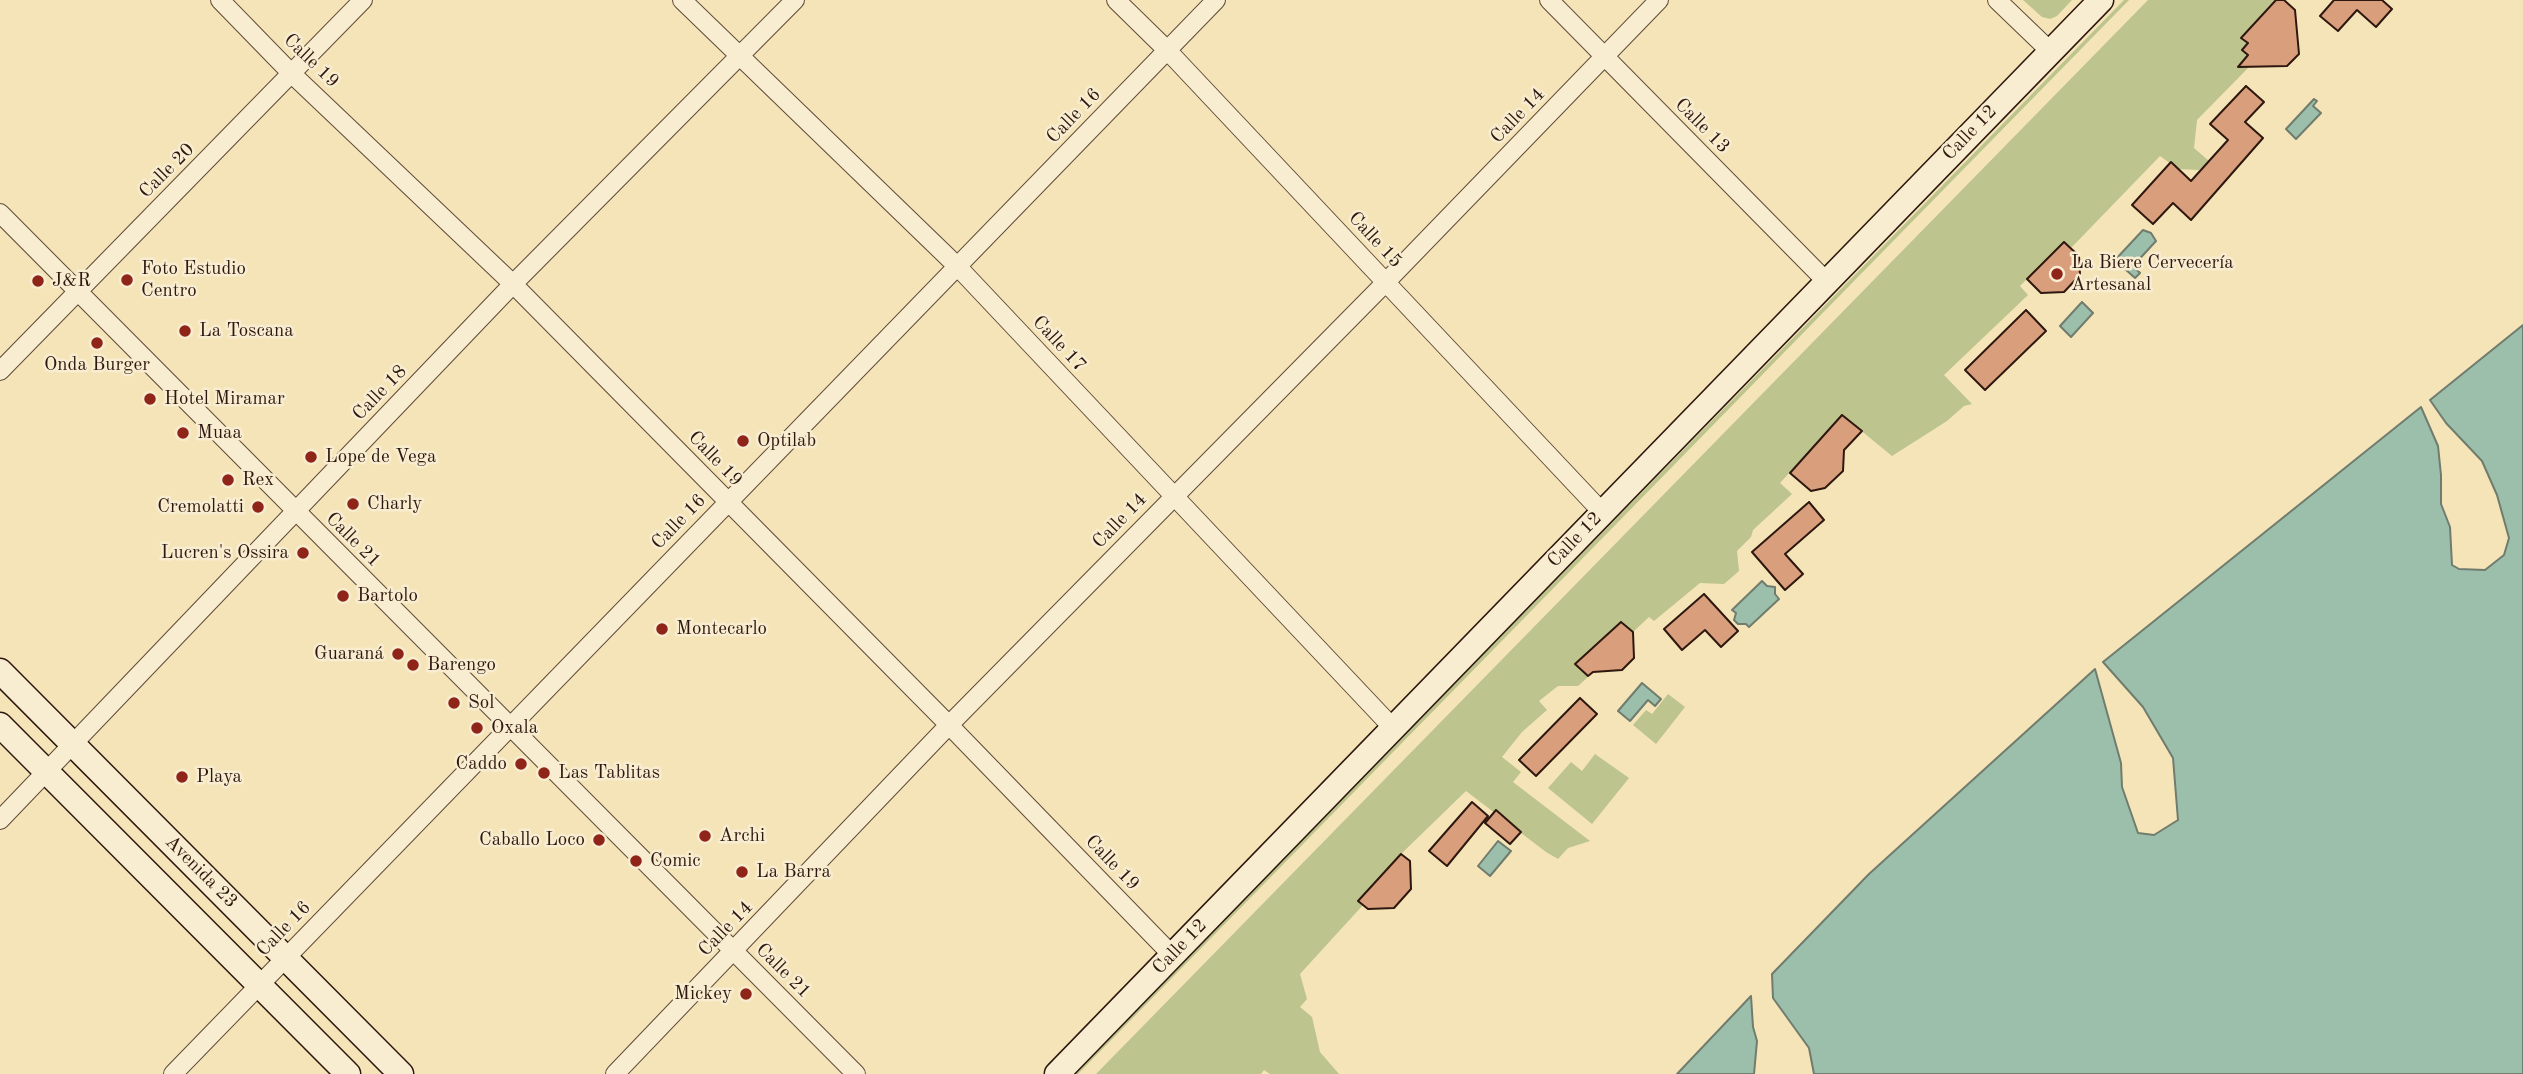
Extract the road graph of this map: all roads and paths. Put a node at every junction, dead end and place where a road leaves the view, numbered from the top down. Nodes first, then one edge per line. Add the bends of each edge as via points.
1 (220, 0) edge
2 (363, 0) edge
3 (682, 0) edge
4 (794, 0) edge
5 (1116, 0) edge
6 (1216, 0) edge
7 (1549, 0) edge
8 (1659, 0) edge
9 (1997, 0) edge
10 (2097, 2) edge
11 (1167, 50) junction
12 (2049, 51) junction
13 (740, 56) junction
14 (1605, 57) junction
15 (292, 74) junction
16 (0, 213) edge
17 (957, 266) junction
18 (1826, 281) junction
19 (1386, 282) junction
20 (513, 284) junction
21 (77, 292) junction
22 (0, 371) edge
23 (1173, 497) junction
24 (728, 503) junction
25 (295, 512) junction
26 (1602, 512) junction
27 (0, 671) edge
28 (0, 724) edge
29 (949, 725) junction
30 (510, 727) junction
31 (1392, 728) junction
32 (73, 744) junction
33 (47, 771) junction
34 (0, 820) edge
35 (734, 951) junction
36 (1172, 955) junction
37 (286, 958) junction
38 (259, 985) junction
39 (173, 1074) edge
40 (348, 1074) edge
41 (401, 1074) edge
42 (615, 1074) edge
43 (856, 1074) edge
44 (1057, 1074) edge

1 - 15 street, Calle 19
2 - 15 street, Calle 20
3 - 13 street, Calle 17
4 - 13 street, Calle 18
5 - 11 street, Calle 15
6 - 11 street, Calle 16
7 - 14 street, Calle 13
8 - 14 street, Calle 14
9 - 12 street
10 - 12 main road, Calle 12
11 - 17 street, Calle 16
11 - 19 street, Calle 15
12 - 18 main road, Calle 12
13 - 17 street, Calle 17
13 - 20 street, Calle 18
14 - 18 street, Calle 13
14 - 19 street, Calle 14
15 - 20 street, Calle 19
15 - 21 street, Calle 20
16 - 21 street, Calle 21
17 - 23 street, Calle 17
17 - 24 street, Calle 16
18 - 26 main road, Calle 12
19 - 23 street, Calle 14
19 - 26 street, Calle 15
20 - 24 street, Calle 19
20 - 25 street, Calle 18
21 - 22 street, Calle 20
21 - 25 street, Calle 21
23 - 29 street, Calle 14
23 - 31 street, Calle 17
24 - 29 street, Calle 19
24 - 30 street, Calle 16
25 - 30 street, Calle 21
25 - 32 street, Calle 18
26 - 31 main road, Calle 12
27 - 32 main road, Avenida 23
28 - 33 main road, Avenida 23
29 - 35 street, Calle 14
29 - 36 street, Calle 19
30 - 35 street, Calle 21
30 - 37 street, Calle 16
31 - 36 main road, Calle 12
32 - 33 street, Calle 18
32 - 37 main road, Avenida 23
33 - 34 street, Calle 18
33 - 38 main road, Avenida 23
35 - 42 street, Calle 14
35 - 43 street, Calle 21
36 - 44 main road, Calle 12
37 - 38 street, Calle 16
37 - 41 main road, Avenida 23
38 - 39 street, Calle 16
38 - 40 main road, Avenida 23

